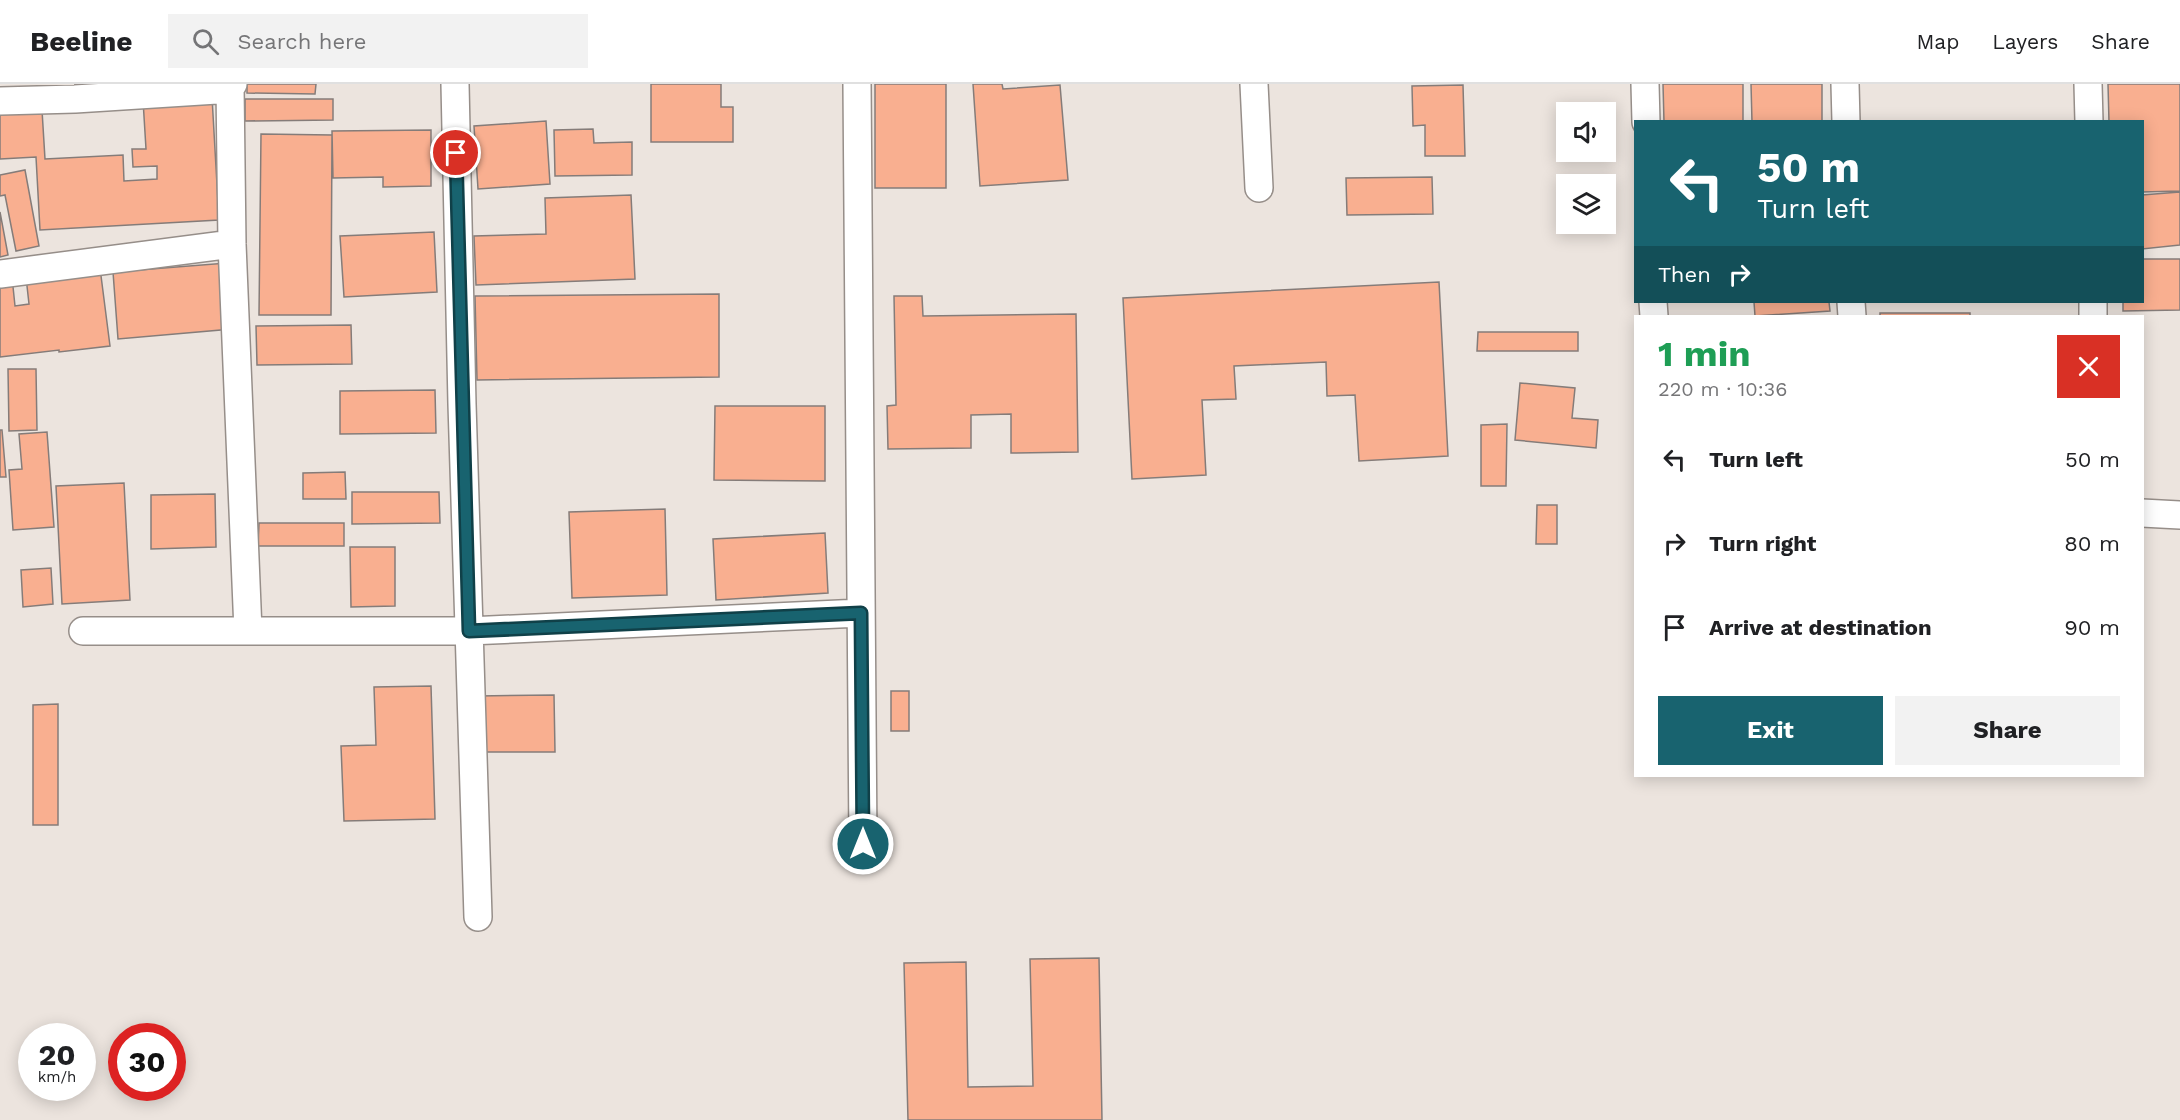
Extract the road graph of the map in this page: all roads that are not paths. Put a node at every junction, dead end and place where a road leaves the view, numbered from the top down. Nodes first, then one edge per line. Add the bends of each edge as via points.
1 (454, 84) edge
2 (857, 84) edge
3 (1254, 84) edge
4 (1645, 84) edge
5 (1845, 84) edge
6 (2088, 84) edge
7 (231, 85) edge
8 (42, 91) edge
9 (0, 101) edge
10 (1646, 120) edge
11 (1846, 120) edge
12 (2089, 120) edge
13 (1258, 188) dead end
14 (232, 244) junction
15 (0, 274) edge
16 (2144, 513) edge
17 (2180, 515) edge
18 (861, 613) junction
19 (83, 630) dead end
20 (248, 631) junction
21 (469, 631) junction
22 (863, 844) dead end
23 (478, 917) dead end

1 - 21 street
2 - 18 street
3 - 13 street
4 - 10 street
5 - 11 street
6 - 12 street
7 - 8 street via 217,90 75,99
7 - 14 street
8 - 9 street
14 - 15 street
14 - 20 street
16 - 17 street
18 - 21 street
18 - 22 street
19 - 20 street
20 - 21 street
21 - 23 street

